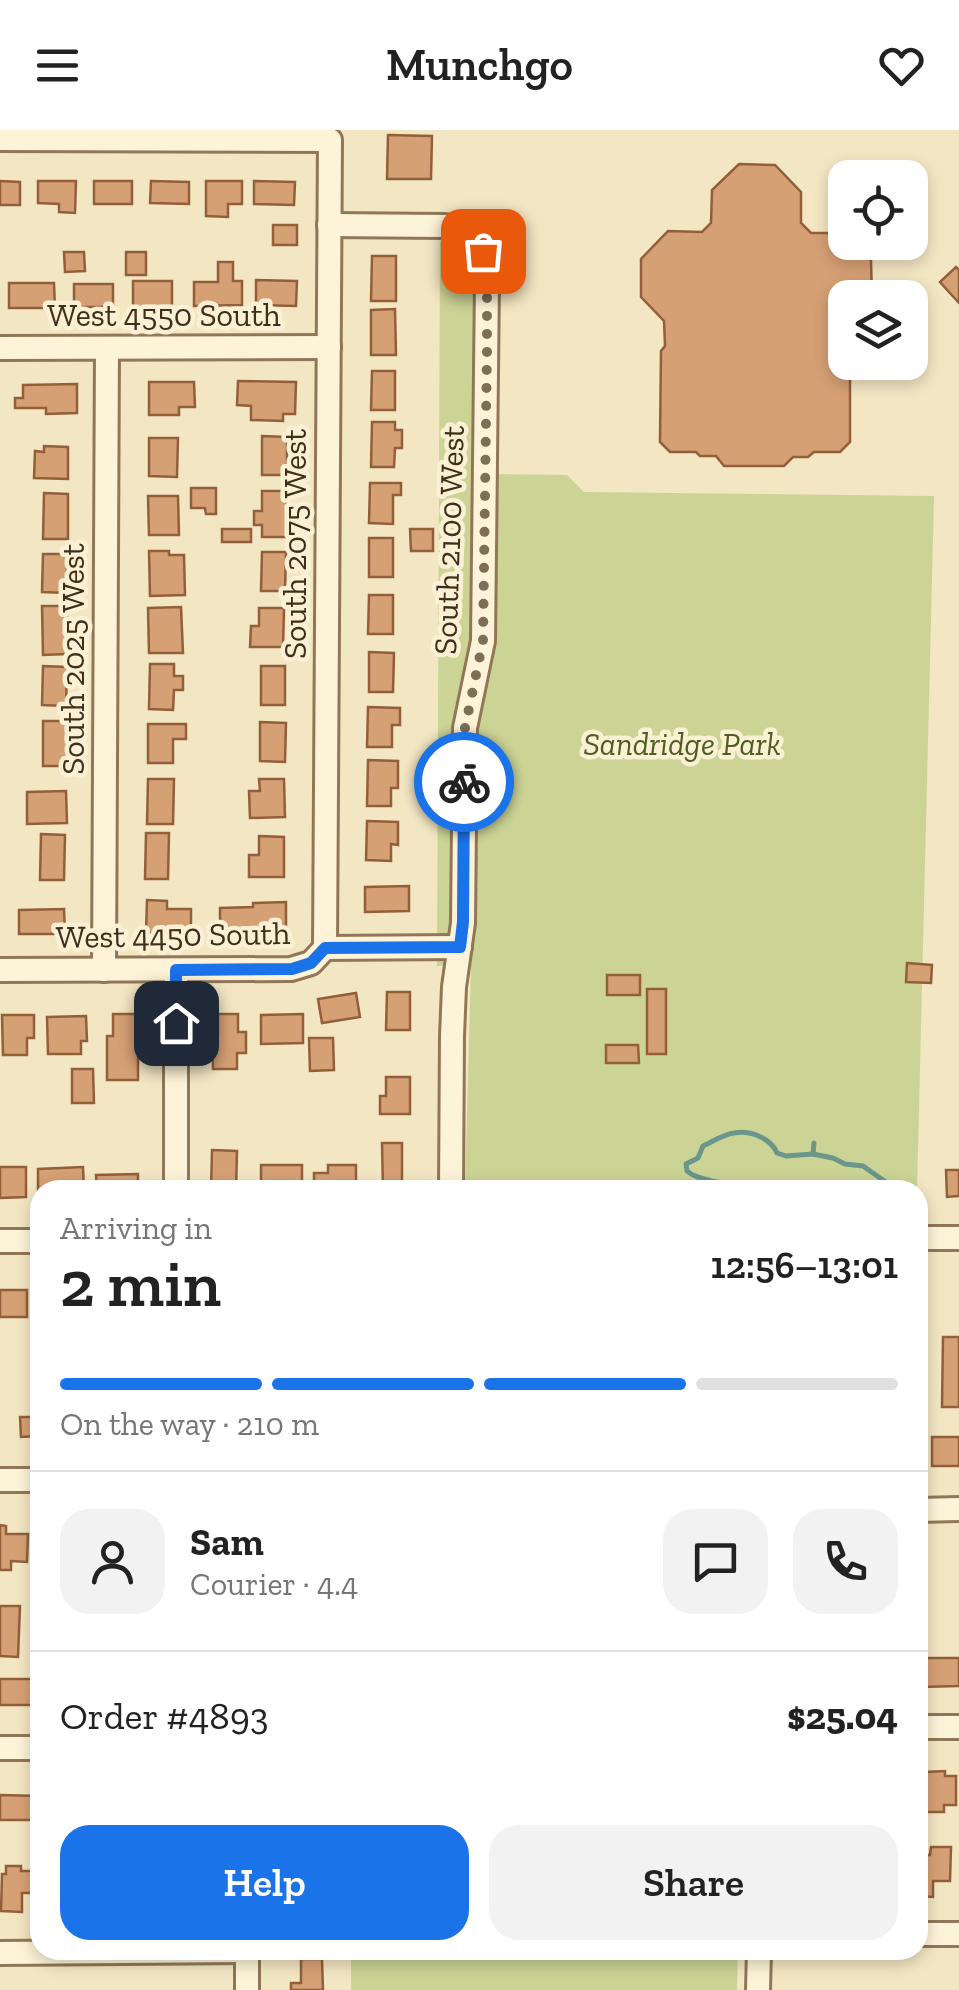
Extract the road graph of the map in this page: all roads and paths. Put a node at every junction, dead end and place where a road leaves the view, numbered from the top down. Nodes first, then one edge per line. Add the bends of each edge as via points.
1 (12, 136) edge
2 (329, 225) junction
3 (329, 347) junction
4 (0, 348) edge
5 (107, 348) junction
6 (460, 947) junction
7 (325, 948) junction
8 (0, 970) edge
9 (104, 970) junction
10 (176, 970) junction
11 (176, 1180) edge
12 (451, 1180) edge
13 (928, 1238) edge
14 (959, 1238) edge
15 (30, 1240) edge
16 (0, 1241) edge
17 (0, 1480) edge
18 (30, 1480) edge
19 (959, 1509) edge
20 (928, 1510) edge
21 (959, 1726) edge
22 (928, 1727) edge
23 (0, 1748) edge
24 (30, 1748) edge
25 (928, 1934) edge
26 (959, 1934) edge
27 (0, 1953) edge
28 (30, 1953) edge
29 (247, 1960) edge
30 (758, 1960) edge
31 (247, 1990) edge
32 (758, 1990) edge

1 - 2 street, South 2075 West via 330,140
2 - 3 street, South 2075 West
2 - 6 street, South 2100 West via 445,226 483,251 483,641 465,728
3 - 5 street, West 4550 South
3 - 7 street, South 2075 West
4 - 5 street, West 4550 South
5 - 9 street, South 2025 West
6 - 7 street, West 4450 South
6 - 12 street, South 2100 West
7 - 10 street, West 4450 South via 311,963 292,969
8 - 9 street, West 4450 South
9 - 10 street, West 4450 South
10 - 11 street
13 - 14 street
15 - 16 street
17 - 18 street
19 - 20 street
21 - 22 street
23 - 24 street
25 - 26 street
27 - 28 street
29 - 31 street
30 - 32 street

